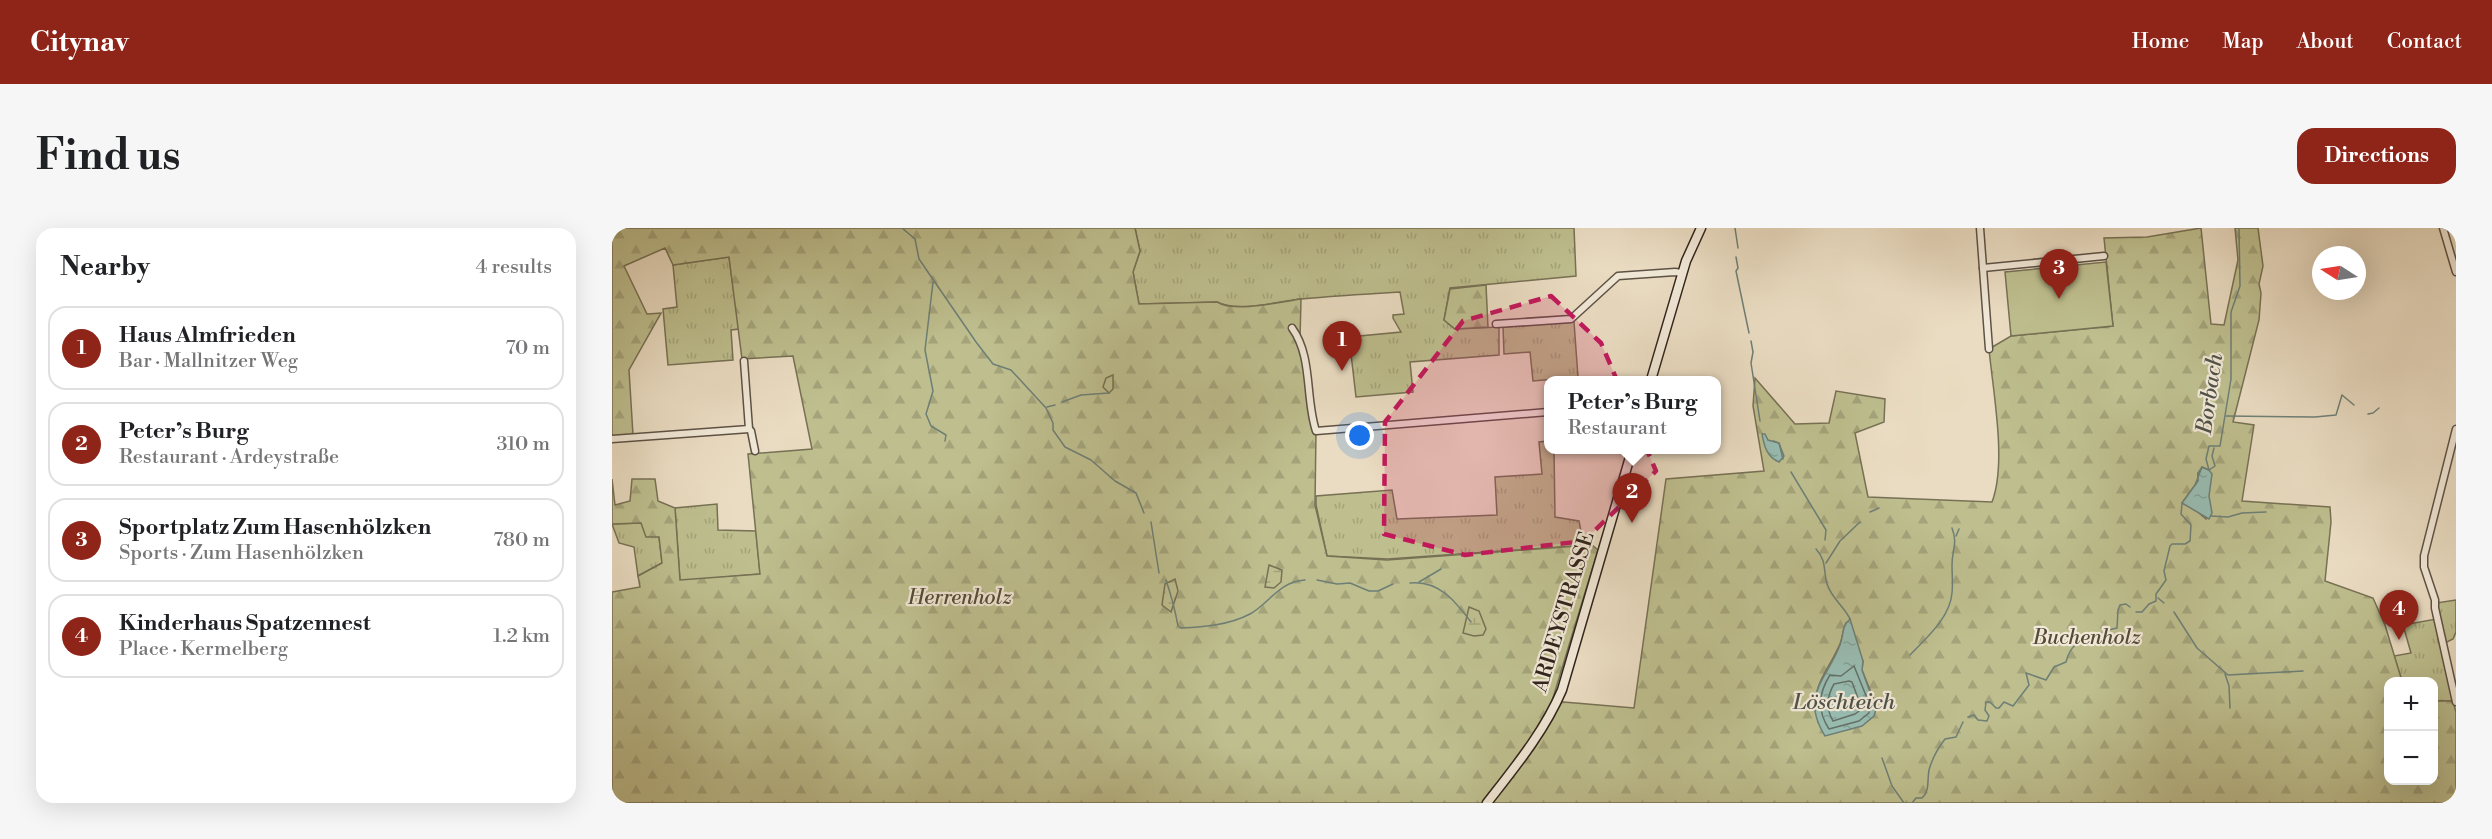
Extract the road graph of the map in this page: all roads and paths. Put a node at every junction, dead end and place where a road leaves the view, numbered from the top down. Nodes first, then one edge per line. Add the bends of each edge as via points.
1 (1701, 228) edge
2 (1980, 228) edge
3 (2443, 228) edge
4 (2104, 256) dead end
5 (1983, 268) junction
6 (2456, 272) edge
7 (1682, 273) junction
8 (1496, 324) dead end
9 (1292, 328) dead end
10 (1989, 349) dead end
11 (744, 361) dead end
12 (1652, 376) edge
13 (1544, 412) edge
14 (749, 429) junction
15 (2456, 429) edge
16 (612, 439) edge
17 (755, 451) dead end
18 (1631, 454) edge
19 (2456, 702) edge
20 (1486, 803) edge

1 - 7 main road
2 - 5 street
3 - 6 street
4 - 5 street
5 - 10 street
7 - 8 street via 1618,276 1571,319
7 - 12 main road
9 - 13 street via 1304,355 1316,431
11 - 14 street
14 - 16 street
14 - 17 street
15 - 19 street via 2423,561
18 - 20 main road, ARDEYSTRASSE via 1562,690 1537,737

